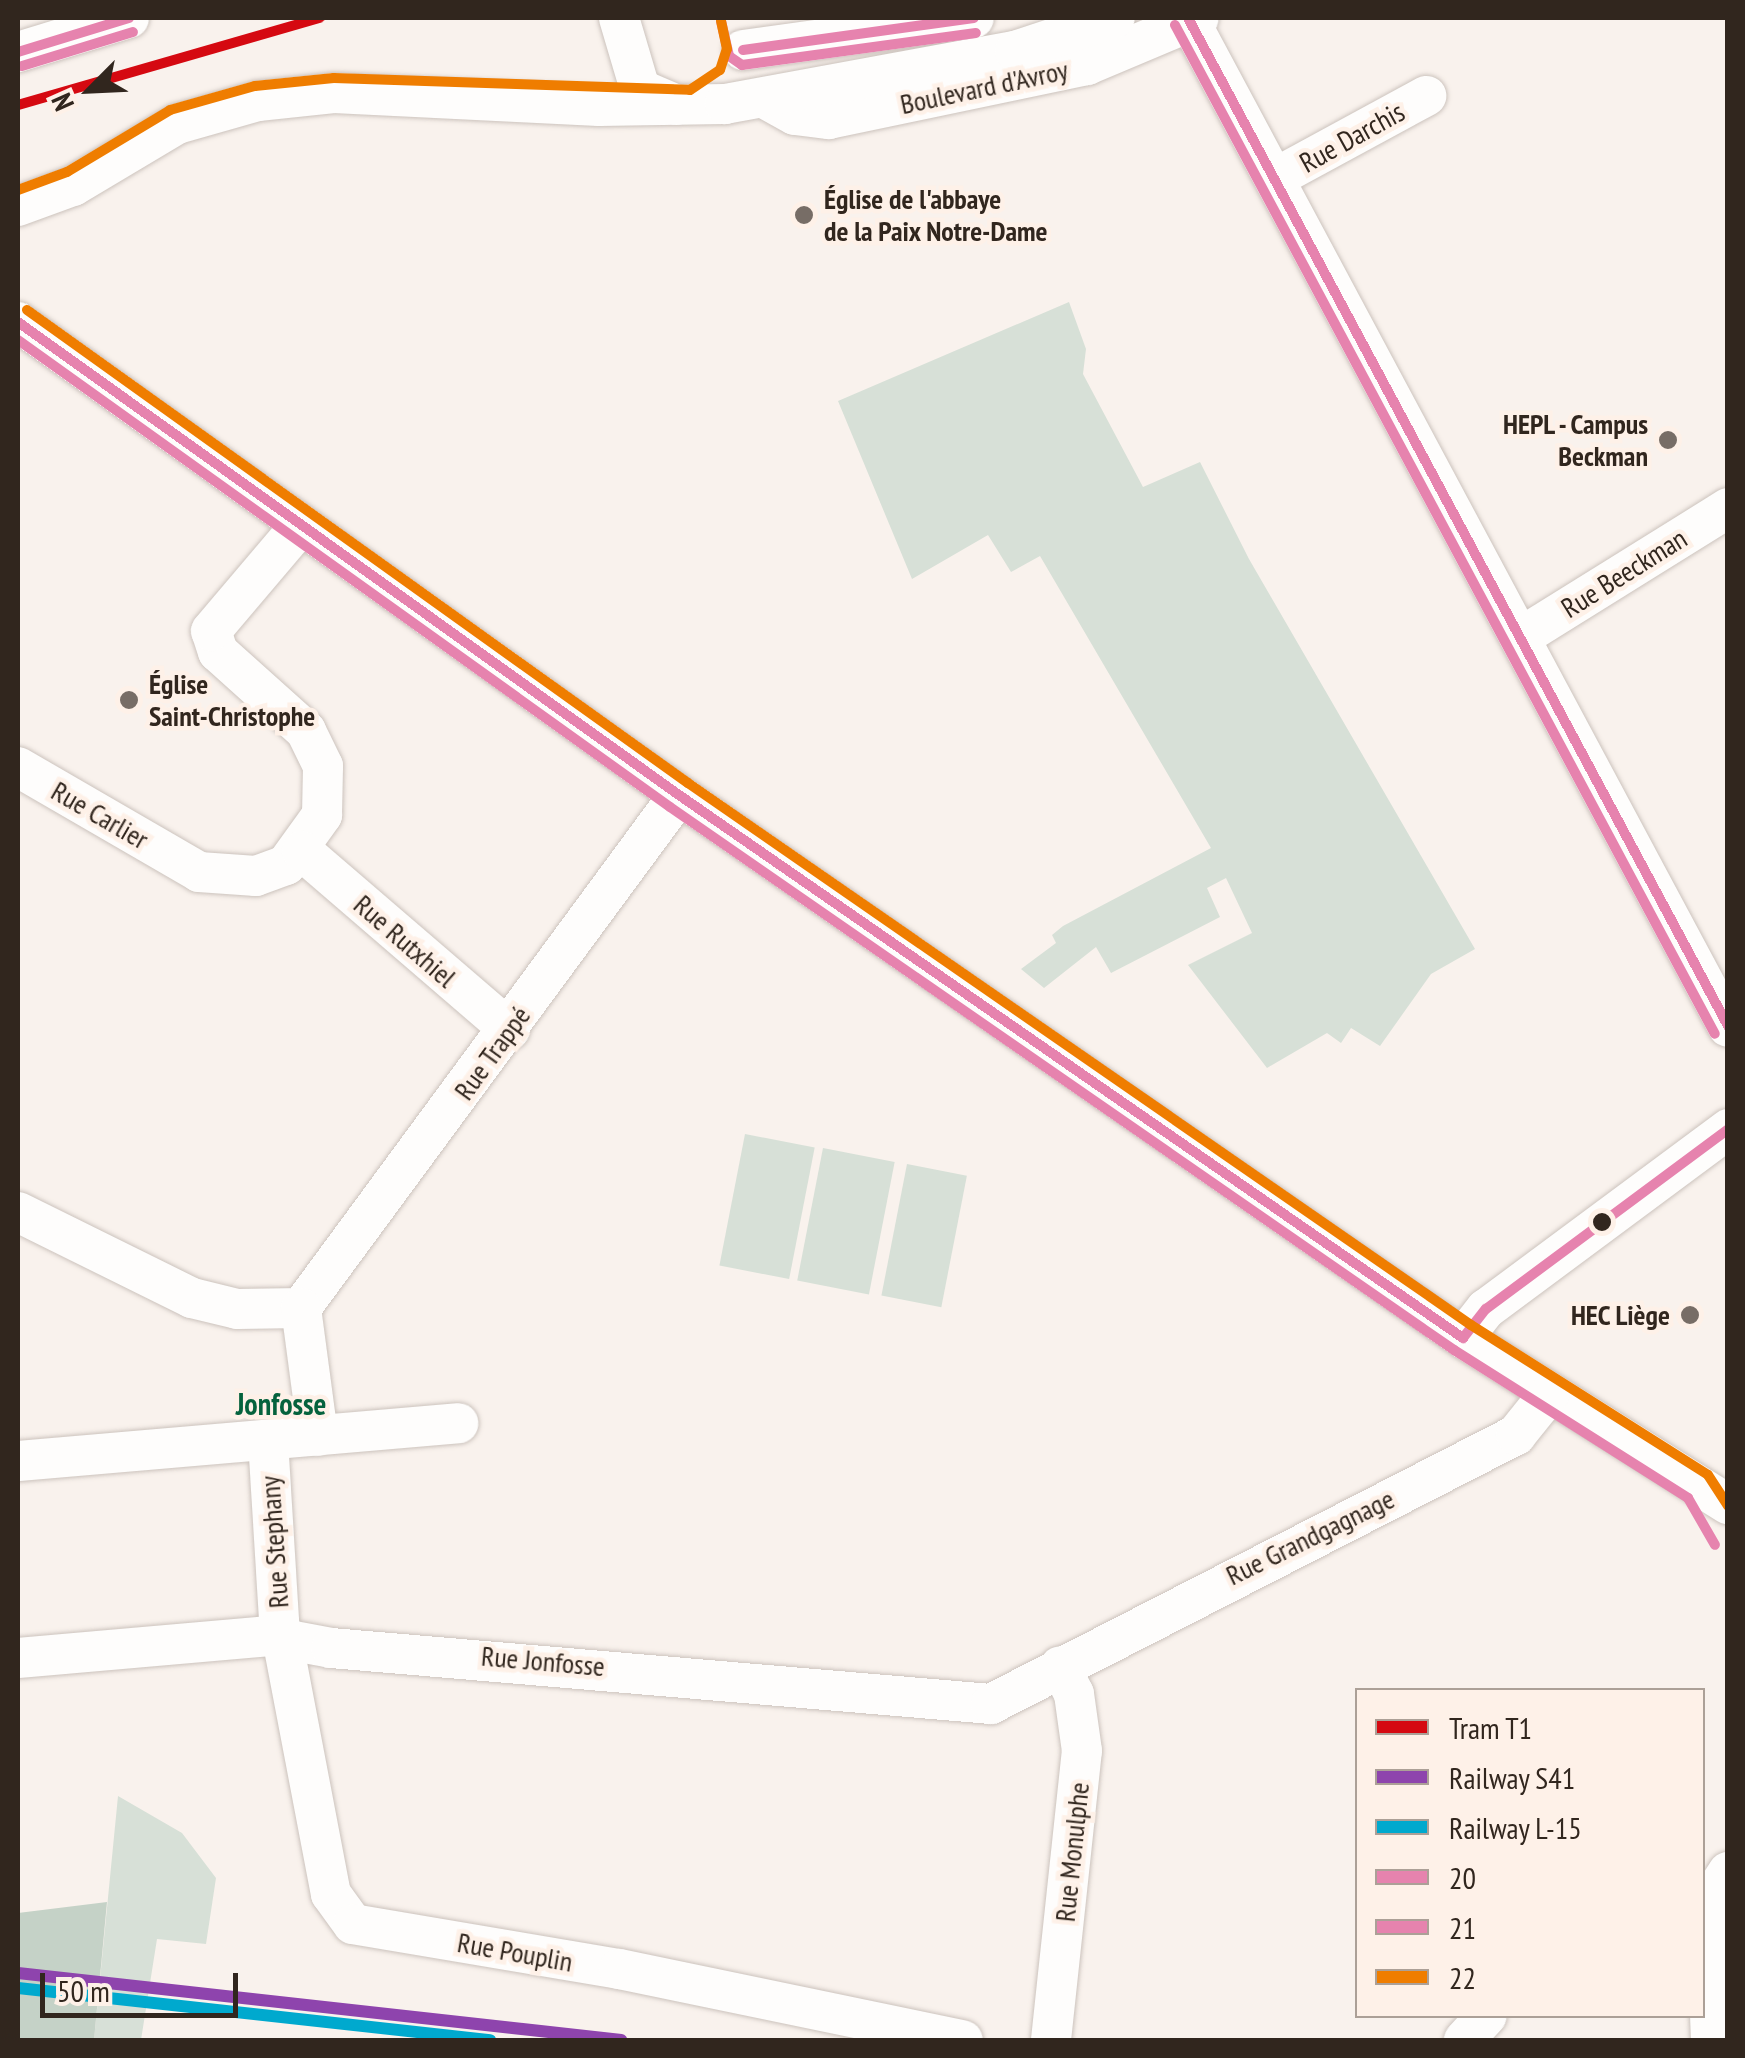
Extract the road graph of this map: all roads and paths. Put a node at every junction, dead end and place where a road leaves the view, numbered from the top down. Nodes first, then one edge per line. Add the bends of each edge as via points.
1 (129, 18) edge
2 (619, 18) edge
3 (974, 18) edge
4 (1114, 18) edge
5 (1192, 19) edge
6 (83, 24) edge
7 (739, 34) edge
8 (18, 52) edge
9 (1426, 96) dead end
10 (764, 98) junction
11 (688, 106) junction
12 (1277, 177) junction
13 (18, 206) edge
14 (18, 322) edge
15 (1728, 508) edge
16 (301, 525) junction
17 (1520, 637) junction
18 (18, 767) edge
19 (679, 795) junction
20 (302, 851) junction
21 (1728, 1027) edge
22 (510, 1030) junction
23 (1728, 1129) edge
24 (18, 1212) edge
25 (302, 1308) junction
26 (1463, 1338) junction
27 (1549, 1394) junction
28 (458, 1423) dead end
29 (318, 1436) junction
30 (268, 1440) junction
31 (18, 1460) edge
32 (1713, 1495) edge
33 (1728, 1536) edge
34 (288, 1643) junction
35 (18, 1658) edge
36 (1060, 1666) junction
37 (1728, 1872) edge
38 (1705, 1909) edge
39 (1705, 1929) edge
40 (1484, 2018) edge
41 (963, 2040) edge
42 (1051, 2040) edge
43 (1464, 2040) edge
44 (1711, 2040) edge

1 - 6 street
2 - 11 street via 640,88 665,104
3 - 7 street
4 - 10 street, Boulevard d'Avroy via 1015,51
5 - 10 street, Boulevard d'Avroy via 1087,64 828,119 795,115
5 - 12 street, Rue Darchis
6 - 8 street
7 - 11 street via 722,92
9 - 12 street, Rue Darchis
10 - 11 street, Boulevard d'Avroy
11 - 13 street, Boulevard d'Avroy via 334,93 258,102 176,124 73,186
12 - 17 street, Rue Darchis
14 - 16 street
15 - 17 street, Rue Beeckman
16 - 19 street
16 - 20 street via 212,637 218,652 306,731 316,748 326,798
17 - 21 street, Rue Darchis
18 - 20 street, Rue Carlier via 183,864 215,874 256,876
19 - 22 street, Rue Trappé
19 - 26 street
20 - 22 street, Rue Rutxhiel
22 - 25 street, Rue Trappé
23 - 26 street via 1486,1309
24 - 25 street via 192,1298 237,1309
25 - 29 street
26 - 27 street
27 - 32 street
27 - 36 street, Rue Grandgagnage via 1516,1435
28 - 29 street
29 - 30 street
30 - 31 street
30 - 34 street, Rue Stephany via 280,1622
32 - 33 street
34 - 35 street, Rue Jonfosse via 267,1636
34 - 36 street, Rue Jonfosse via 991,1704
34 - 41 street, Rue Pouplin via 331,1894 353,1924 619,1969
36 - 42 street, Rue Monulphe via 1074,1694 1082,1751
37 - 38 street
39 - 44 street
40 - 43 street

